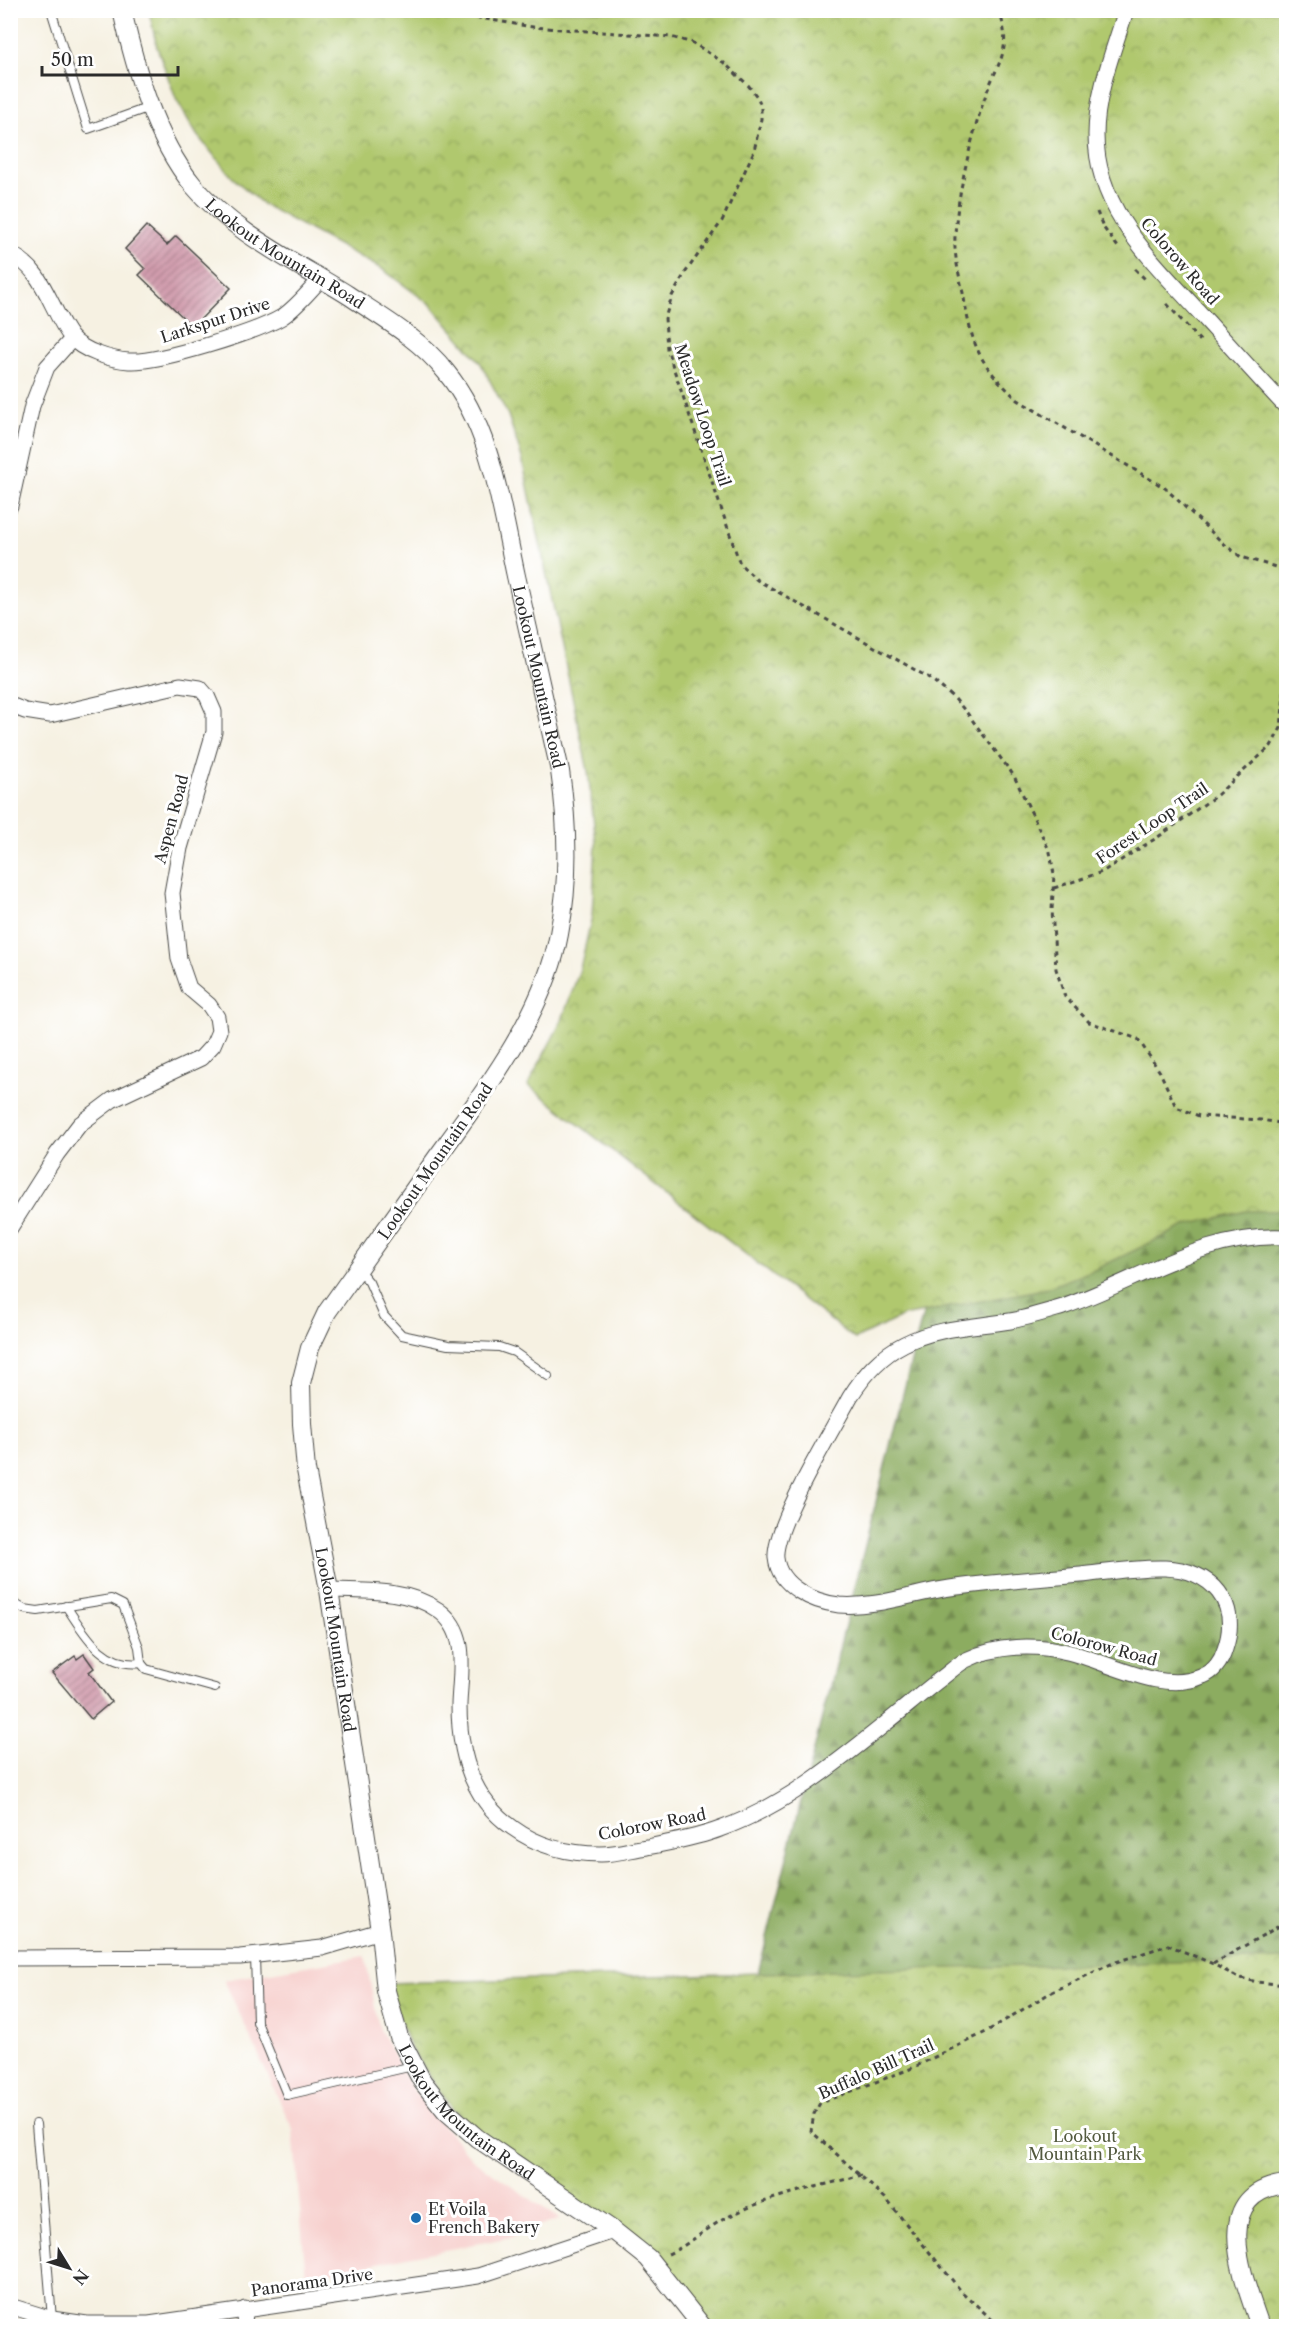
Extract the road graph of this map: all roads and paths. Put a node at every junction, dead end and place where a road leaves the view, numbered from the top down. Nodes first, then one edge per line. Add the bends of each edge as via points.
1 (51, 10) edge
2 (122, 10) edge
3 (432, 10) edge
4 (999, 10) edge
5 (1126, 10) edge
6 (151, 106) junction
7 (10, 254) edge
8 (321, 278) junction
9 (72, 339) junction
10 (1287, 407) edge
11 (10, 506) edge
12 (1287, 570) edge
13 (1287, 672) edge
14 (10, 705) edge
15 (1054, 888) junction
16 (1287, 1124) edge
17 (10, 1228) edge
18 (1287, 1237) edge
19 (358, 1269) junction
20 (548, 1376) dead end
21 (329, 1590) junction
22 (10, 1601) edge
23 (66, 1606) junction
24 (141, 1663) junction
25 (214, 1688) dead end
26 (1287, 1922) edge
27 (380, 1931) junction
28 (255, 1956) junction
29 (10, 1958) edge
30 (1213, 1964) junction
31 (1287, 1984) edge
32 (414, 2066) junction
33 (36, 2124) dead end
34 (862, 2175) junction
35 (1287, 2184) edge
36 (614, 2231) junction
37 (665, 2255) dead end
38 (10, 2306) edge
39 (245, 2309) junction
40 (52, 2319) junction
41 (149, 2325) edge
42 (244, 2326) edge
43 (702, 2326) edge
44 (999, 2326) edge
45 (1260, 2326) edge

1 - 6 lane via 88,129
2 - 6 street, Lookout Mountain Road
3 - 15 path, Meadow Loop Trail via 533,27 671,37 693,43 723,62 758,98 758,136 747,170 722,221 676,286 665,318 667,349 740,564 758,580 931,679 956,699 1021,788 1054,863
4 - 12 path via 1006,38 985,97 956,223 955,249 965,305 980,354 1000,383 1018,400 1165,488 1234,553
5 - 10 street, Colorow Road via 1098,116 1097,152 1109,196 1121,220 1148,256
6 - 8 street, Lookout Mountain Road via 165,144 193,186 225,216
7 - 9 street via 23,259 38,279
8 - 9 street, Larkspur Drive via 282,317 167,357 131,361 100,355
8 - 19 street, Lookout Mountain Road via 418,342 466,399 484,442 500,502 567,815 568,858 559,936 529,1017 486,1090
9 - 11 street via 47,368 32,406
13 - 15 path, Forest Loop Trail via 1281,728 1264,753 1218,795 1158,837 1102,872
14 - 17 street, Aspen Road via 50,716 180,685 200,688 207,696 214,712 214,732 180,848 172,893 179,959 189,988 209,1005 217,1017 219,1031 201,1058 112,1100 80,1124
15 - 16 path via 1056,969 1065,997 1089,1022 1138,1039 1160,1072 1176,1107 1198,1116
18 - 21 street, Colorow Road via 1210,1246 1062,1307 1012,1320 939,1330 904,1344 876,1364 850,1397 777,1542 777,1565 790,1583 807,1596 837,1605 948,1588 1135,1569 1168,1568 1196,1575 1214,1586 1230,1607 1231,1634 1221,1662 1207,1675 1185,1682 1162,1680 1138,1676 1069,1652 1040,1647 1001,1649 965,1660 819,1776 772,1806 718,1830 663,1844 607,1854 567,1853 528,1839 500,1820 479,1794 467,1768 461,1735 462,1657 457,1631 441,1611 415,1598
19 - 20 lane via 369,1282 384,1316 402,1335 448,1346 499,1347 514,1352
19 - 21 street, Lookout Mountain Road via 318,1330 302,1383 306,1470
21 - 27 street, Lookout Mountain Road
22 - 23 lane via 38,1611
23 - 24 lane via 101,1652 120,1664
23 - 24 lane via 117,1600 123,1605
24 - 25 lane via 146,1669
26 - 30 path
27 - 28 street via 322,1947
27 - 32 street, Lookout Mountain Road via 386,1991 399,2037
28 - 29 street
28 - 32 lane via 257,2022 287,2095
30 - 31 path, Buffalo Bill Trail via 1237,1977
30 - 34 path, Buffalo Bill Trail via 1168,1946 1113,1963 910,2069 820,2103 812,2131
32 - 36 street, Lookout Mountain Road via 446,2111 477,2138
33 - 40 lane
34 - 37 path via 779,2197 731,2215
34 - 44 path, Buffalo Bill Trail via 962,2292
35 - 45 street via 1260,2190 1245,2204 1238,2224 1240,2261
36 - 39 street, Panorama Drive via 478,2276
36 - 43 street, Lookout Mountain Road via 648,2258
38 - 40 street, Panorama Drive
39 - 41 street, Panorama Drive
39 - 42 street
40 - 41 street, Panorama Drive

